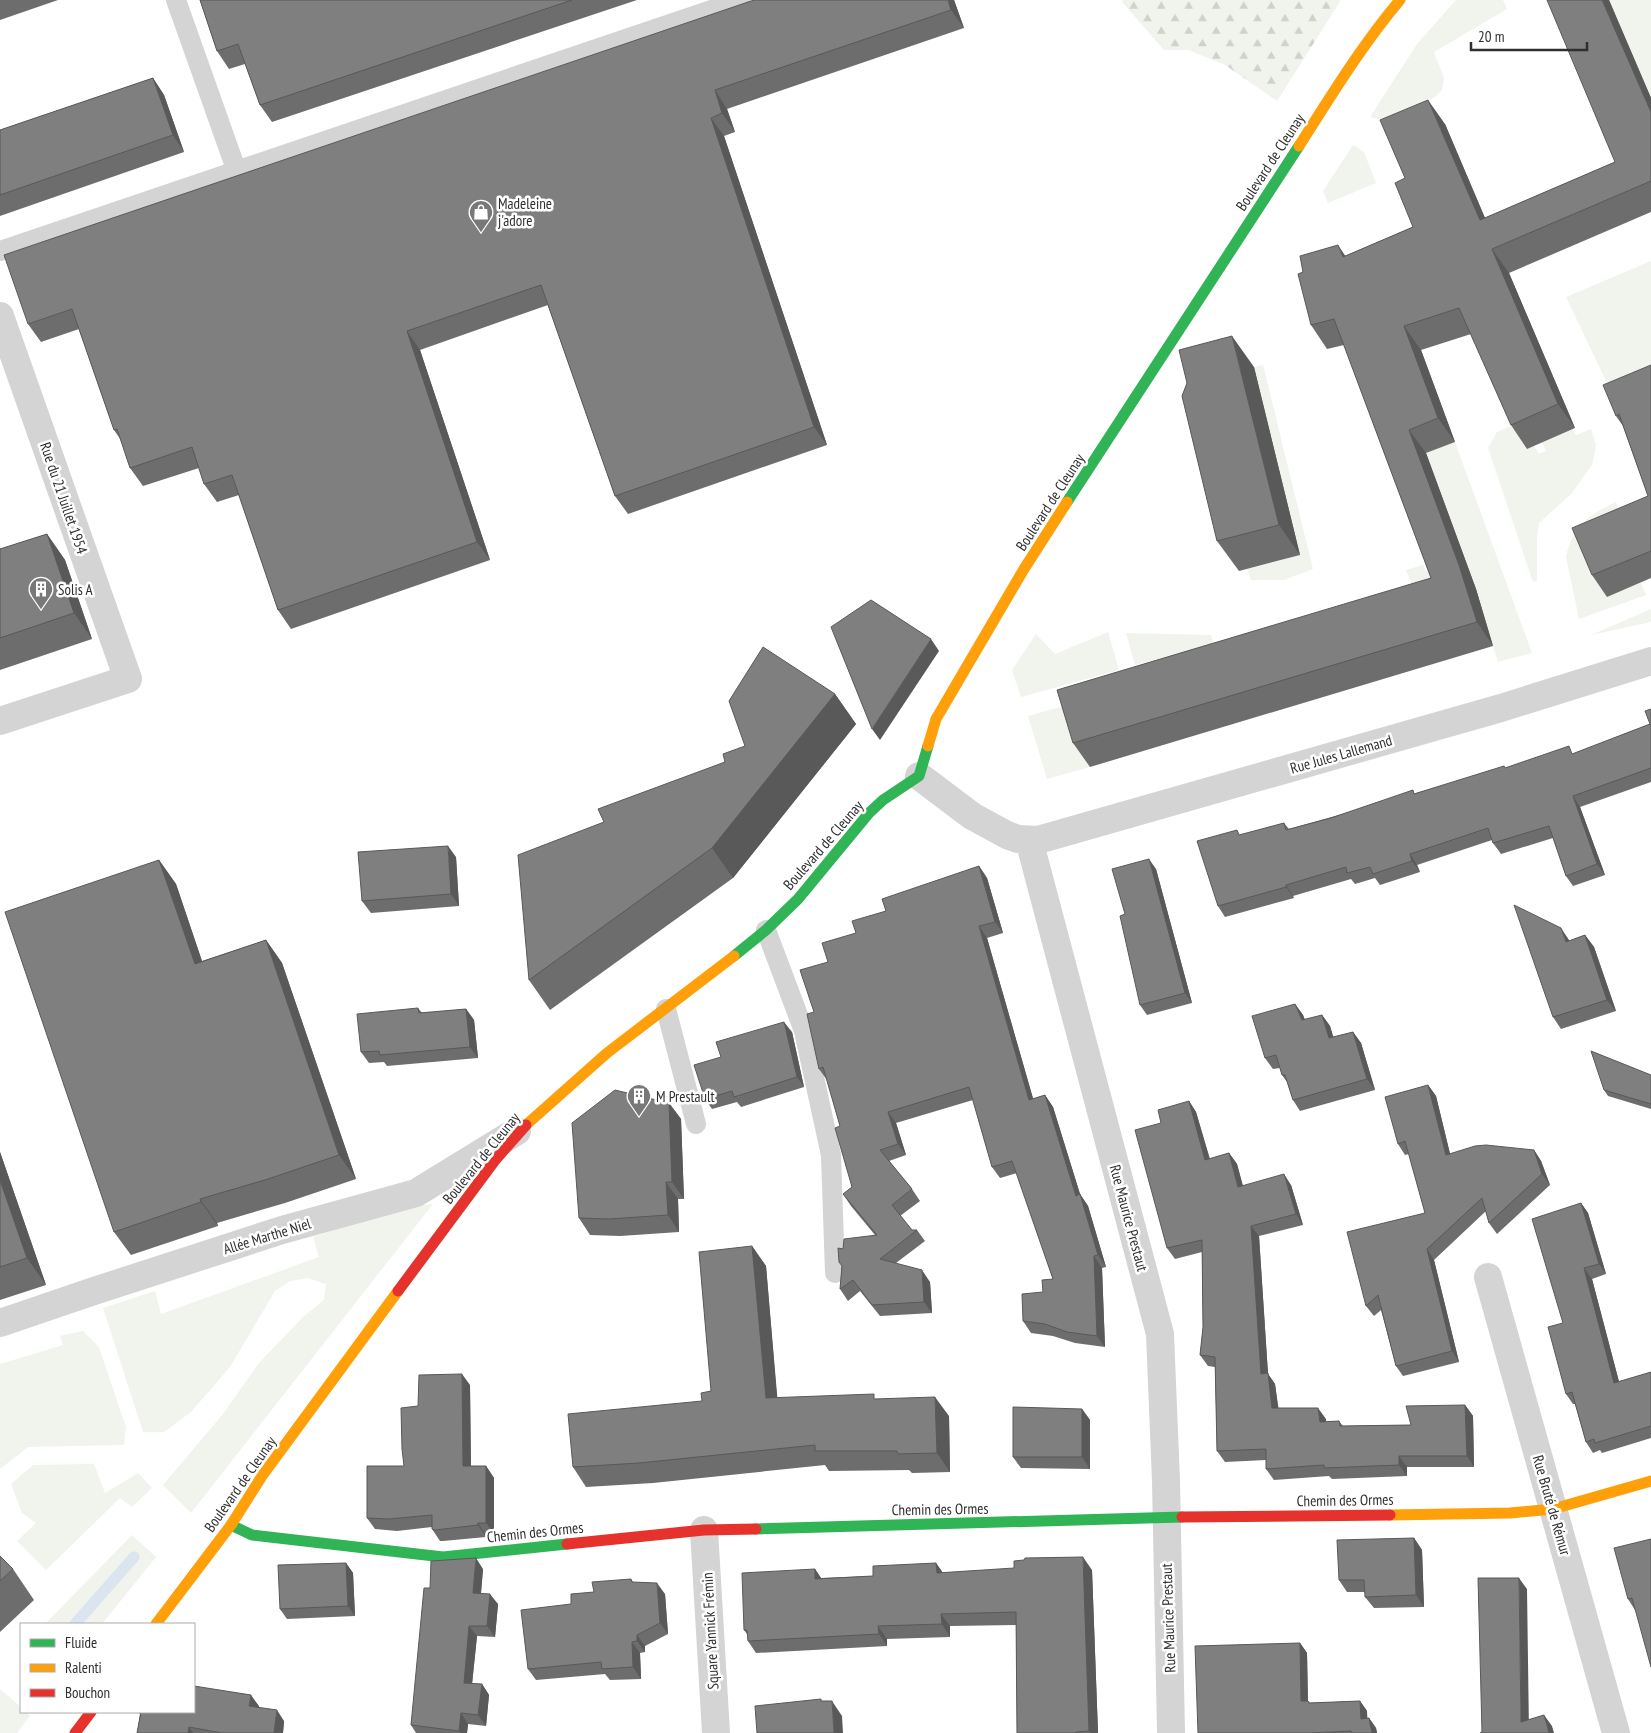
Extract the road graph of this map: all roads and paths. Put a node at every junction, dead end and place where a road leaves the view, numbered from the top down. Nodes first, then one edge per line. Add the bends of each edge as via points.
1 (176, 0) edge
2 (741, 0) edge
3 (1400, 0) edge
4 (237, 172) junction
5 (0, 252) edge
6 (0, 316) edge
7 (1651, 661) edge
8 (0, 722) edge
9 (919, 776) junction
10 (1029, 840) junction
11 (766, 930) junction
12 (666, 1009) junction
13 (696, 1124) dead end
14 (523, 1128) junction
15 (835, 1273) dead end
16 (1488, 1277) dead end
17 (0, 1323) edge
18 (1651, 1481) edge
19 (1553, 1509) junction
20 (1166, 1518) junction
21 (231, 1525) junction
22 (704, 1530) junction
23 (157, 1623) edge
24 (90, 1713) edge
25 (75, 1733) edge
26 (716, 1733) edge
27 (1171, 1733) edge
28 (1616, 1733) edge

1 - 4 lane
2 - 4 lane
3 - 9 main road, Boulevard de Cleunay via 1340,82 1024,569 936,719
4 - 5 lane
6 - 8 street, Rue du 21 Juillet 1954 via 128,679
7 - 10 street, Rue Jules Lallemand via 1501,708 1062,834
9 - 10 street via 972,816 1007,835
9 - 11 main road, Boulevard de Cleunay via 883,800 870,813 798,899
10 - 20 street, Rue Maurice Prestaut via 1160,1334
11 - 12 main road, Boulevard de Cleunay
11 - 15 lane via 804,1031 831,1155
12 - 13 lane
12 - 14 main road, Boulevard de Cleunay via 606,1053
14 - 17 street, Allée Marthe Niel via 416,1193 282,1230
14 - 21 main road, Boulevard de Cleunay via 423,1256 262,1476
16 - 19 street, Rue Bruté de Rémur
18 - 19 main road, Chemin des Ormes
19 - 20 main road, Chemin des Ormes
19 - 28 street, Rue Bruté de Rémur
20 - 22 main road, Chemin des Ormes
20 - 27 street, Rue Maurice Prestaut
21 - 22 main road, Chemin des Ormes via 252,1536 443,1557
21 - 23 main road, Boulevard de Cleunay
22 - 26 street, Square Yannick Frémin
24 - 25 main road

